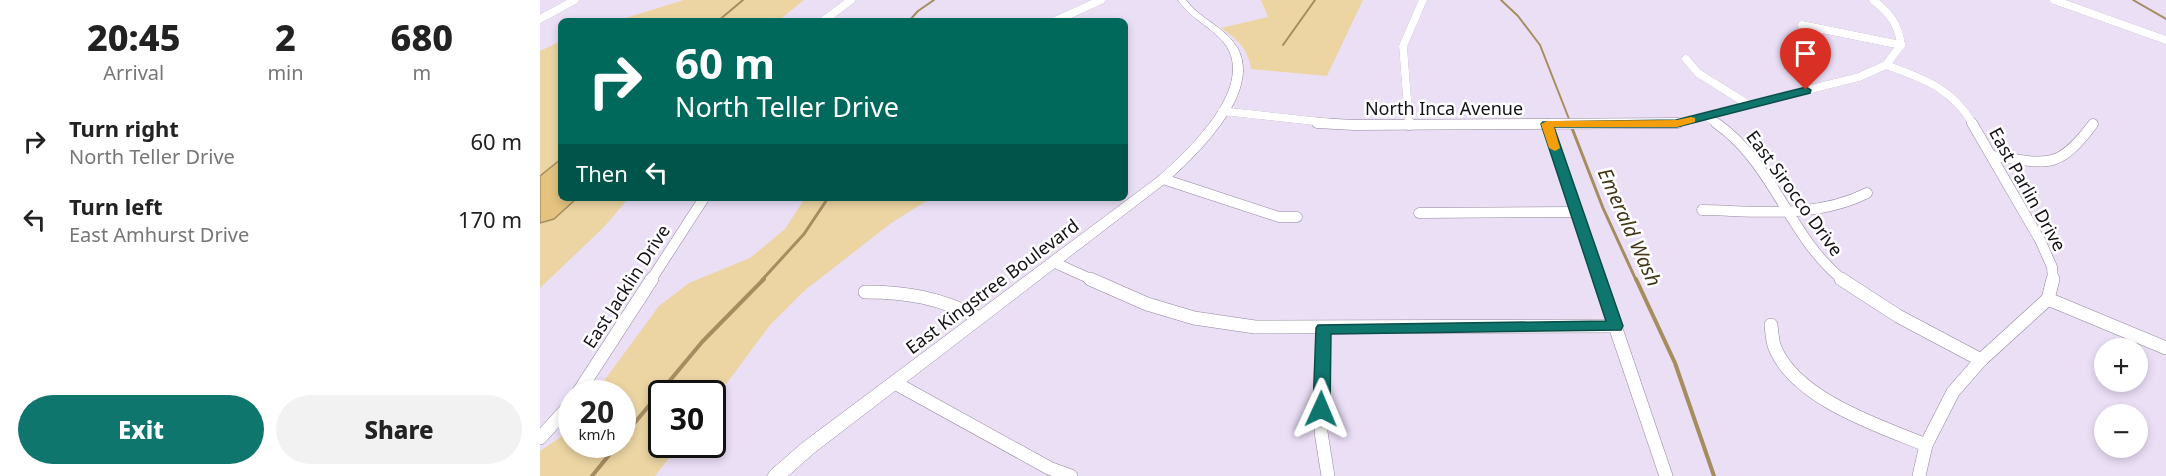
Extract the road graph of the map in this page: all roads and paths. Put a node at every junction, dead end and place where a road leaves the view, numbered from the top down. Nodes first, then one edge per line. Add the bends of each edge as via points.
1 (575, 0) edge
2 (851, 0) edge
3 (1101, 0) edge
4 (1182, 0) edge
5 (1423, 0) edge
6 (1873, 0) edge
7 (2054, 0) edge
8 (827, 18) edge
9 (1062, 18) edge
10 (540, 19) edge
11 (1802, 25) dead end
12 (2166, 40) edge
13 (1901, 45) junction
14 (1686, 59) dead end
15 (1886, 65) junction
16 (1749, 105) junction
17 (1222, 111) junction
18 (1707, 117) junction
19 (1547, 124) junction
20 (2093, 124) dead end
21 (1409, 125) junction
22 (1992, 156) junction
23 (1163, 179) junction
24 (1867, 193) dead end
25 (702, 201) edge
26 (1702, 210) dead end
27 (1788, 210) junction
28 (1576, 212) junction
29 (1419, 213) dead end
30 (1297, 218) dead end
31 (1053, 262) junction
32 (865, 292) dead end
33 (2048, 299) junction
34 (979, 318) junction
35 (1771, 325) dead end
36 (1616, 326) junction
37 (1323, 328) junction
38 (2166, 348) edge
39 (1981, 360) junction
40 (586, 380) edge
41 (894, 383) junction
42 (558, 418) edge
43 (540, 438) edge
44 (1926, 445) junction
45 (776, 476) edge
46 (1071, 476) edge
47 (1328, 476) edge
48 (1666, 476) edge
49 (1919, 476) edge

1 - 10 street
2 - 8 street
3 - 9 street
4 - 17 street, East Kingstree Boulevard via 1223,37 1238,57 1239,82
5 - 21 street via 1403,46
6 - 13 street via 1894,20
7 - 12 street
11 - 13 street
13 - 15 street, North Inca Avenue
14 - 16 street via 1690,67
15 - 16 street, North Inca Avenue via 1860,77
15 - 22 street, East Parlin Drive via 1916,75 1955,98
16 - 18 street, North Inca Avenue
17 - 21 street, North Inca Avenue via 1320,123
17 - 23 street, East Kingstree Boulevard via 1193,150
18 - 19 street, North Inca Avenue via 1677,123
18 - 27 street, East Sirocco Drive via 1729,131 1752,155
19 - 21 street, North Inca Avenue
19 - 28 street
20 - 22 street via 2061,158
22 - 33 street, East Parlin Drive via 2052,267
23 - 30 street
23 - 31 street, East Kingstree Boulevard
24 - 27 street via 1833,208
25 - 40 street, East Jacklin Drive
26 - 27 street
27 - 39 street, East Sirocco Drive via 1823,261 1849,285
28 - 29 street
28 - 36 street
31 - 34 street, East Kingstree Boulevard
31 - 37 street via 1147,304 1194,318 1255,327
32 - 34 street via 934,297
33 - 38 street
33 - 39 street
34 - 41 street, East Kingstree Boulevard
35 - 44 street via 1770,335 1780,359 1803,382 1830,401
36 - 37 street
36 - 48 street
37 - 47 street via 1321,432
39 - 44 street via 1953,392
41 - 45 street, East Kingstree Boulevard
41 - 46 street via 1049,468
42 - 43 street
44 - 49 street

